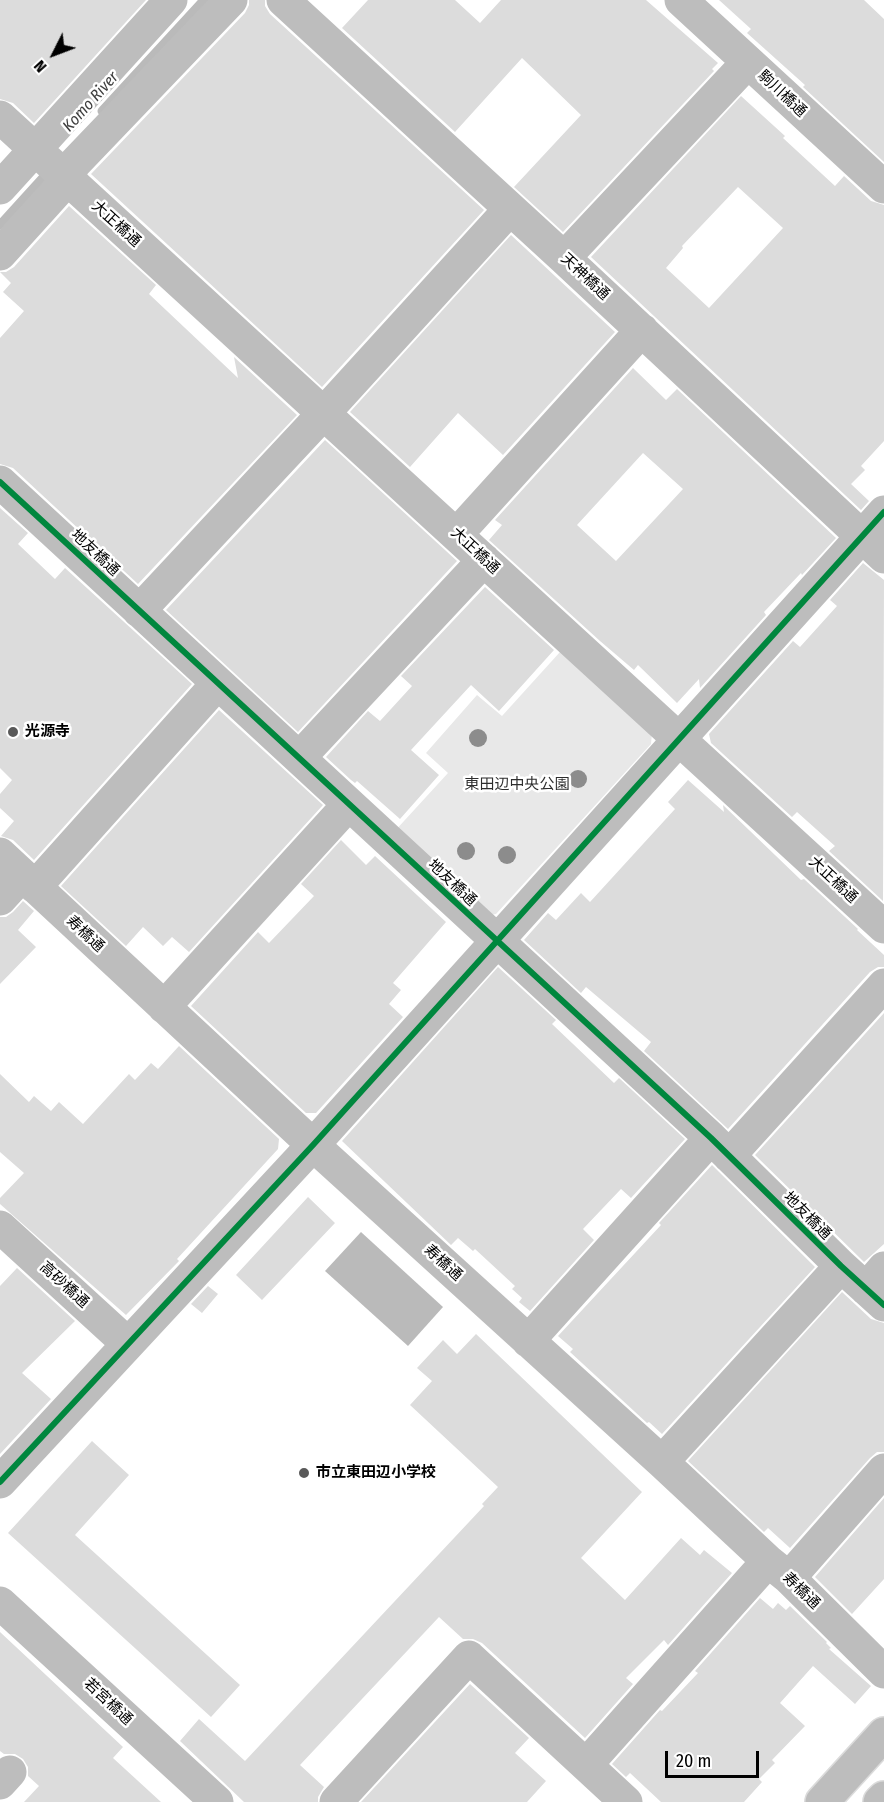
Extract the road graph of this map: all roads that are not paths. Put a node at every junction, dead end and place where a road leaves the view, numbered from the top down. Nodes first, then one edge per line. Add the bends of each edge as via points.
1 (171, 0) edge
2 (231, 0) edge
3 (283, 0) edge
4 (681, 0) edge
5 (748, 62) junction
6 (0, 117) edge
7 (53, 166) junction
8 (884, 187) edge
9 (0, 188) edge
10 (510, 209) junction
11 (0, 254) edge
12 (564, 258) junction
13 (642, 330) junction
14 (324, 413) junction
15 (0, 482) edge
16 (884, 512) edge
17 (457, 534) junction
18 (873, 547) edge
19 (484, 560) junction
20 (140, 611) junction
21 (218, 683) junction
22 (679, 739) junction
23 (299, 758) junction
24 (349, 804) junction
25 (19, 872) edge
26 (0, 898) edge
27 (884, 927) edge
28 (497, 941) junction
29 (884, 985) edge
30 (164, 1007) junction
31 (313, 1145) junction
32 (720, 1147) junction
33 (5, 1243) edge
34 (841, 1266) junction
35 (878, 1288) edge
36 (528, 1341) junction
37 (128, 1344) junction
38 (662, 1462) junction
39 (884, 1470) edge
40 (0, 1482) edge
41 (779, 1570) junction
42 (0, 1603) edge
43 (884, 1672) edge
44 (884, 1734) edge
45 (586, 1765) junction
46 (884, 1798) edge
47 (217, 1802) edge
48 (336, 1802) edge
49 (626, 1802) edge
50 (822, 1802) edge
51 (880, 1802) edge

1 - 7 street
2 - 7 street via 74,164
3 - 10 street, 天神橋通
4 - 5 street, 駒川橋通
5 - 8 street, 駒川橋通
5 - 12 street
6 - 7 street, 大正橋通
7 - 9 street
7 - 11 street
7 - 14 street, 大正橋通
10 - 12 street, 天神橋通
10 - 14 street
12 - 13 street, 天神橋通
13 - 17 street
13 - 18 street, 天神橋通
14 - 17 street, 大正橋通
14 - 20 street
15 - 20 street, 地友橋通
16 - 18 street
17 - 19 street, 大正橋通
18 - 22 street
19 - 22 street, 大正橋通
19 - 23 street
20 - 21 street, 地友橋通
21 - 23 street, 地友橋通
21 - 25 street
22 - 27 street, 大正橋通
22 - 28 street
23 - 24 street, 地友橋通
24 - 28 street, 地友橋通
24 - 30 street
25 - 26 street
25 - 30 street, 寿橋通
28 - 31 street
28 - 32 street, 地友橋通
29 - 32 street
30 - 31 street, 寿橋通
31 - 36 street, 寿橋通
31 - 37 street
32 - 34 street, 地友橋通
32 - 36 street
33 - 37 street, 高砂橋通
34 - 35 street, 地友橋通
34 - 38 street
36 - 38 street, 寿橋通
37 - 40 street
38 - 41 street, 寿橋通
39 - 41 street
41 - 43 street, 寿橋通
41 - 45 street
42 - 47 street, 若宮橋通
44 - 50 street
45 - 48 street via 469,1657
45 - 49 street
46 - 51 street

